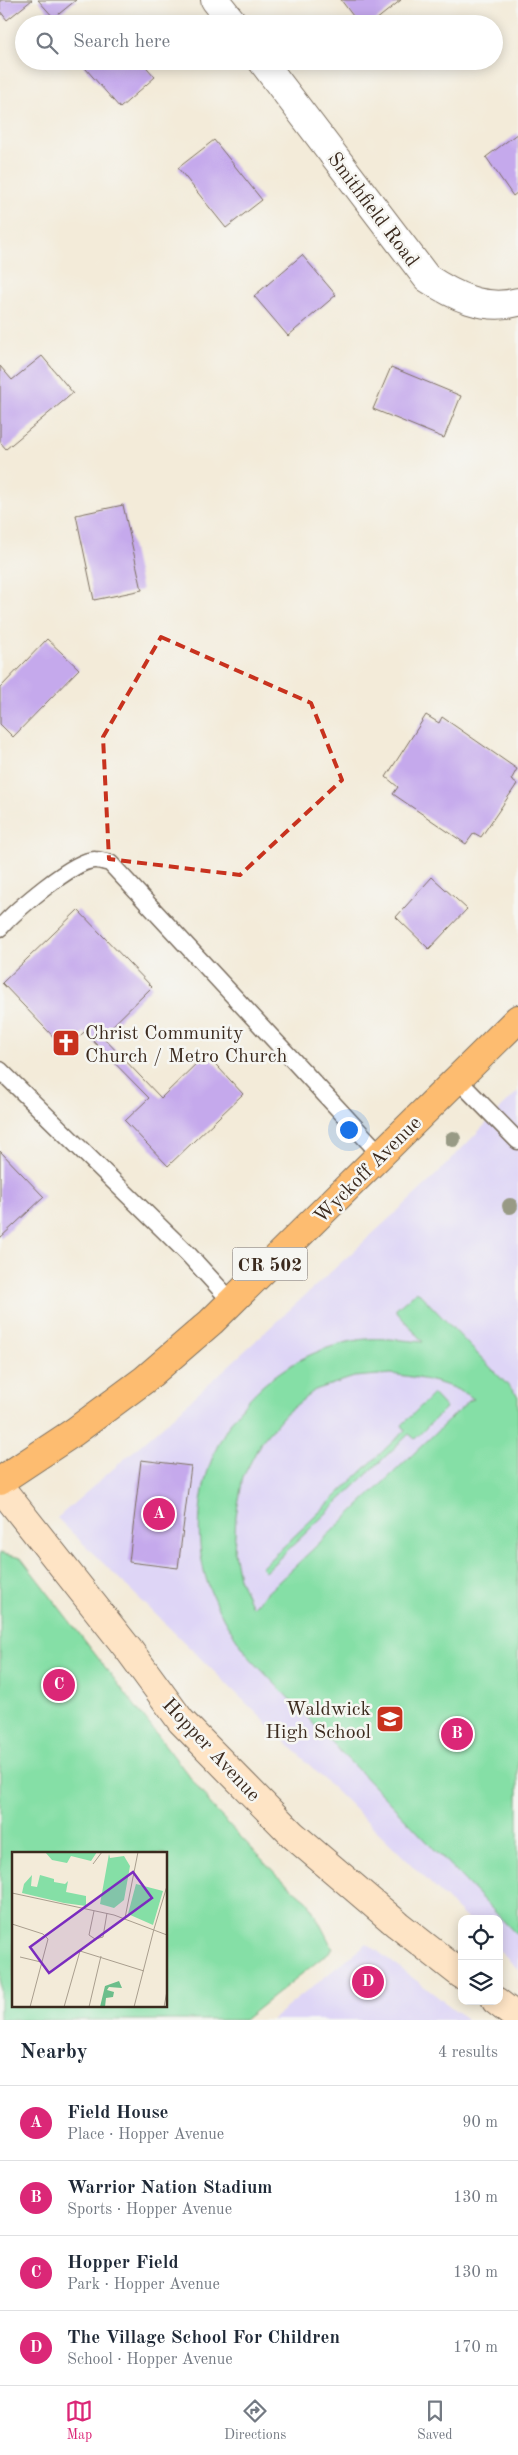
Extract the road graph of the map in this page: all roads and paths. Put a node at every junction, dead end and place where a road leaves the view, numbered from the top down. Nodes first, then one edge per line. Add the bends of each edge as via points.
1 (269, 70) edge
2 (518, 302) edge
3 (0, 928) edge
4 (518, 1020) edge
5 (0, 1070) edge
6 (457, 1079) junction
7 (518, 1141) edge
8 (381, 1155) junction
9 (232, 1302) junction
10 (0, 1480) edge
11 (0, 1487) edge
12 (458, 1971) edge
13 (501, 2005) edge
14 (518, 2018) edge

1 - 2 street, Smithfield Road via 427,278 451,294 481,304
3 - 8 lane via 14,912 72,868 93,859 110,863
4 - 6 main road, Wyckoff Avenue / CR 502
5 - 9 lane via 188,1254
6 - 7 lane
6 - 8 main road, Wyckoff Avenue / CR 502
8 - 9 main road, Wyckoff Avenue / CR 502
9 - 10 main road, Wyckoff Avenue / CR 502 via 144,1380 74,1432
11 - 12 street, Hopper Avenue via 181,1721 293,1835 397,1924
13 - 14 street

